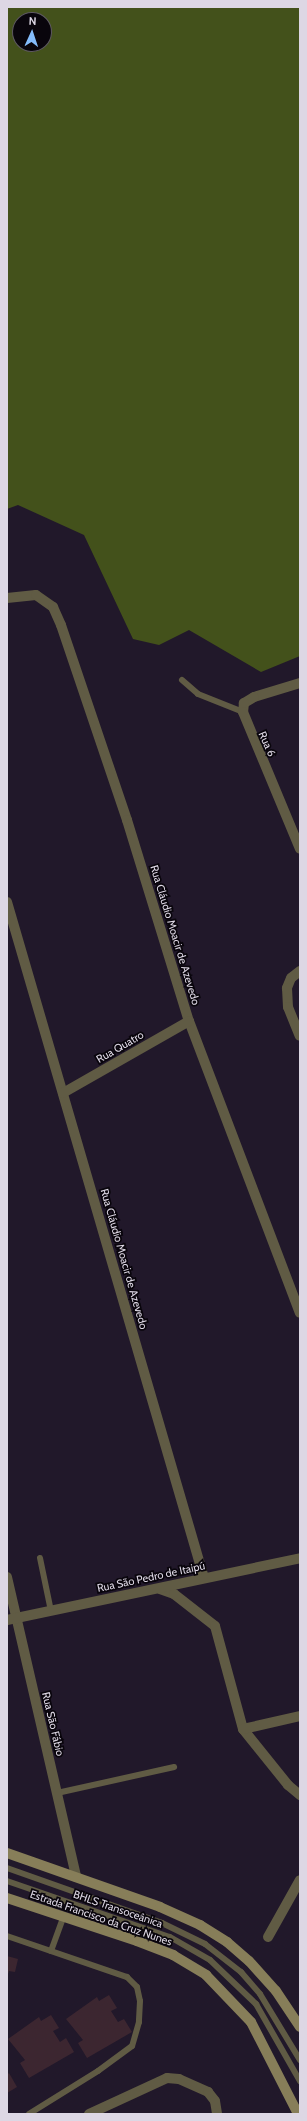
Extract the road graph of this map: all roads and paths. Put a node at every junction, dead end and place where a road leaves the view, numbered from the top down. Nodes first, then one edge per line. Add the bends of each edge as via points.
1 (7, 598) edge
2 (182, 680) dead end
3 (300, 683) edge
4 (243, 712) junction
5 (300, 849) edge
6 (7, 902) edge
7 (300, 971) edge
8 (189, 1021) junction
9 (300, 1036) edge
10 (63, 1093) junction
11 (300, 1313) edge
12 (40, 1558) dead end
13 (300, 1558) edge
14 (7, 1577) edge
15 (204, 1578) junction
16 (160, 1589) junction
17 (51, 1610) junction
18 (11, 1619) edge
19 (300, 1716) edge
20 (244, 1729) junction
21 (174, 1767) dead end
22 (57, 1793) junction
23 (300, 1795) edge
24 (7, 1853) edge
25 (7, 1868) edge
26 (76, 1877) junction
27 (300, 1880) edge
28 (7, 1881) edge
29 (7, 1898) edge
30 (63, 1918) junction
31 (7, 1936) edge
32 (268, 1937) dead end
33 (51, 1951) junction
34 (300, 2027) edge
35 (300, 2060) edge
36 (300, 2081) edge
37 (29, 2114) edge
38 (89, 2114) edge
39 (217, 2114) edge
40 (298, 2114) edge

1 - 8 street, Rua Cláudio Moacir de Azevedo via 36,595 53,607 61,625
2 - 4 lane via 198,694
3 - 4 street via 244,702
4 - 5 street, Rua 6
6 - 10 street, Rua Cláudio Moacir de Azevedo
7 - 9 street via 291,978 287,988 288,1007
8 - 10 street, Rua Quatro
8 - 11 street, Rua Cláudio Moacir de Azevedo
10 - 15 street, Rua Cláudio Moacir de Azevedo
12 - 17 lane
13 - 15 street, Rua São Pedro de Itaipú
14 - 18 street, Rua São Fábio
15 - 16 street, Rua São Pedro de Itaipú
16 - 17 street, Rua São Pedro de Itaipú
16 - 20 street via 174,1594 215,1626
17 - 18 street, Rua São Pedro de Itaipú
18 - 22 street, Rua São Fábio
19 - 20 street
20 - 23 street via 288,1785
21 - 22 lane
22 - 26 street, Rua São Fábio
24 - 26 main road
25 - 35 lane, BHLS Transoceânica via 162,1923 205,1944 241,1972 260,1994
26 - 34 main road via 160,1907 227,1942 276,1991
27 - 32 street
28 - 36 lane, BHLS Transoceânica via 170,1937 210,1960 256,2004
29 - 30 main road, Estrada Francisco da Cruz Nunes
30 - 33 lane
30 - 40 main road, Estrada Francisco da Cruz Nunes via 173,1955 206,1975 251,2022
31 - 33 lane
33 - 37 lane via 127,1977 137,1987 139,2022 132,2046 121,2056
38 - 39 street via 167,2078 179,2079 208,2092 214,2101

